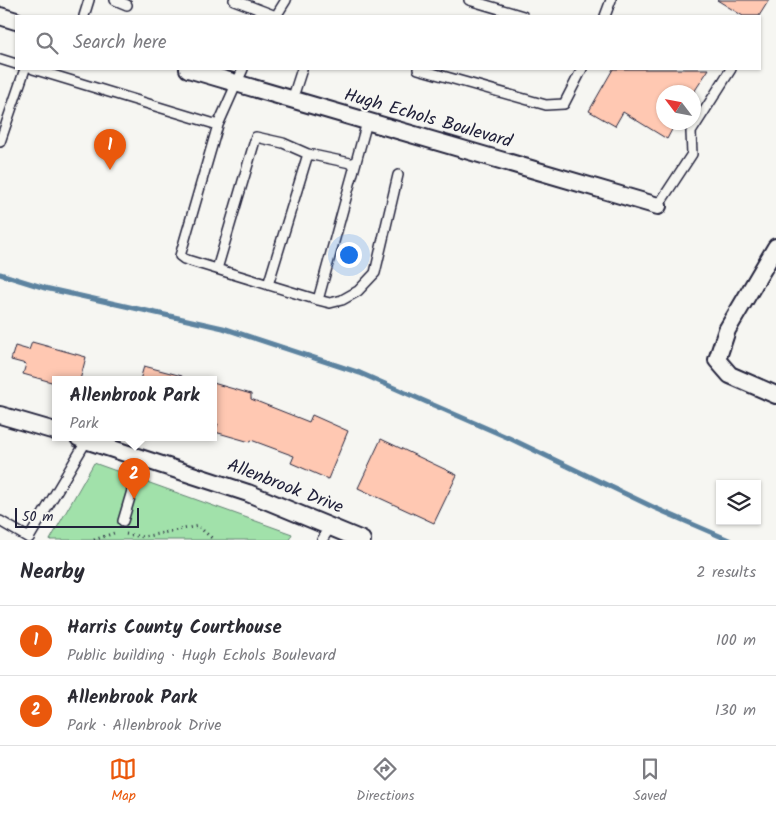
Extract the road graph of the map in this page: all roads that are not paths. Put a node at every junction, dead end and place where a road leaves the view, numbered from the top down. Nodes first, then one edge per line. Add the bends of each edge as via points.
1 (89, 0) edge
2 (115, 0) edge
3 (234, 0) edge
4 (286, 0) edge
5 (469, 0) edge
6 (611, 0) edge
7 (127, 5) dead end
8 (84, 15) edge
9 (273, 15) edge
10 (277, 15) edge
11 (520, 15) edge
12 (605, 15) edge
13 (0, 16) edge
14 (15, 21) edge
15 (0, 59) edge
16 (15, 64) edge
17 (25, 70) edge
18 (36, 70) edge
19 (191, 70) edge
20 (243, 70) edge
21 (302, 70) edge
22 (422, 70) edge
23 (581, 70) edge
24 (730, 70) edge
25 (236, 84) junction
26 (292, 100) junction
27 (367, 122) junction
28 (218, 125) junction
29 (0, 142) edge
30 (308, 154) junction
31 (356, 164) junction
32 (398, 175) dead end
33 (658, 206) joint
34 (776, 247) edge
35 (217, 269) junction
36 (268, 285) junction
37 (318, 300) junction
38 (776, 395) edge
39 (0, 415) edge
40 (52, 429) edge
41 (82, 441) edge
42 (90, 441) edge
43 (142, 457) junction
44 (0, 521) edge
45 (123, 521) dead end
46 (331, 526) junction
47 (29, 539) edge
48 (322, 540) edge
49 (362, 540) edge

1 - 8 lane
2 - 7 lane
3 - 9 lane
4 - 10 lane
5 - 11 lane
6 - 12 lane
13 - 14 street
15 - 16 lane
17 - 29 lane
18 - 28 lane
19 - 25 street, Hugh Echols Boulevard
20 - 25 lane
21 - 26 lane
22 - 23 lane via 546,105 564,104
24 - 33 lane via 692,132 692,154
25 - 26 street, Hugh Echols Boulevard
25 - 28 lane
26 - 27 street, Hugh Echols Boulevard
27 - 31 lane
27 - 33 street, Hugh Echols Boulevard
28 - 35 lane via 180,256
30 - 31 lane
30 - 35 lane via 283,143 256,137
30 - 36 lane
31 - 37 lane
32 - 37 lane via 375,273 358,291 342,300 330,303
34 - 38 street via 727,330 718,360 730,376
35 - 36 lane
36 - 37 lane
39 - 40 street
41 - 47 lane
42 - 43 street, Allenbrook Drive
43 - 45 lane
43 - 46 street, Allenbrook Drive via 248,493
44 - 47 lane
46 - 48 lane
46 - 49 street, Allenbrook Drive

